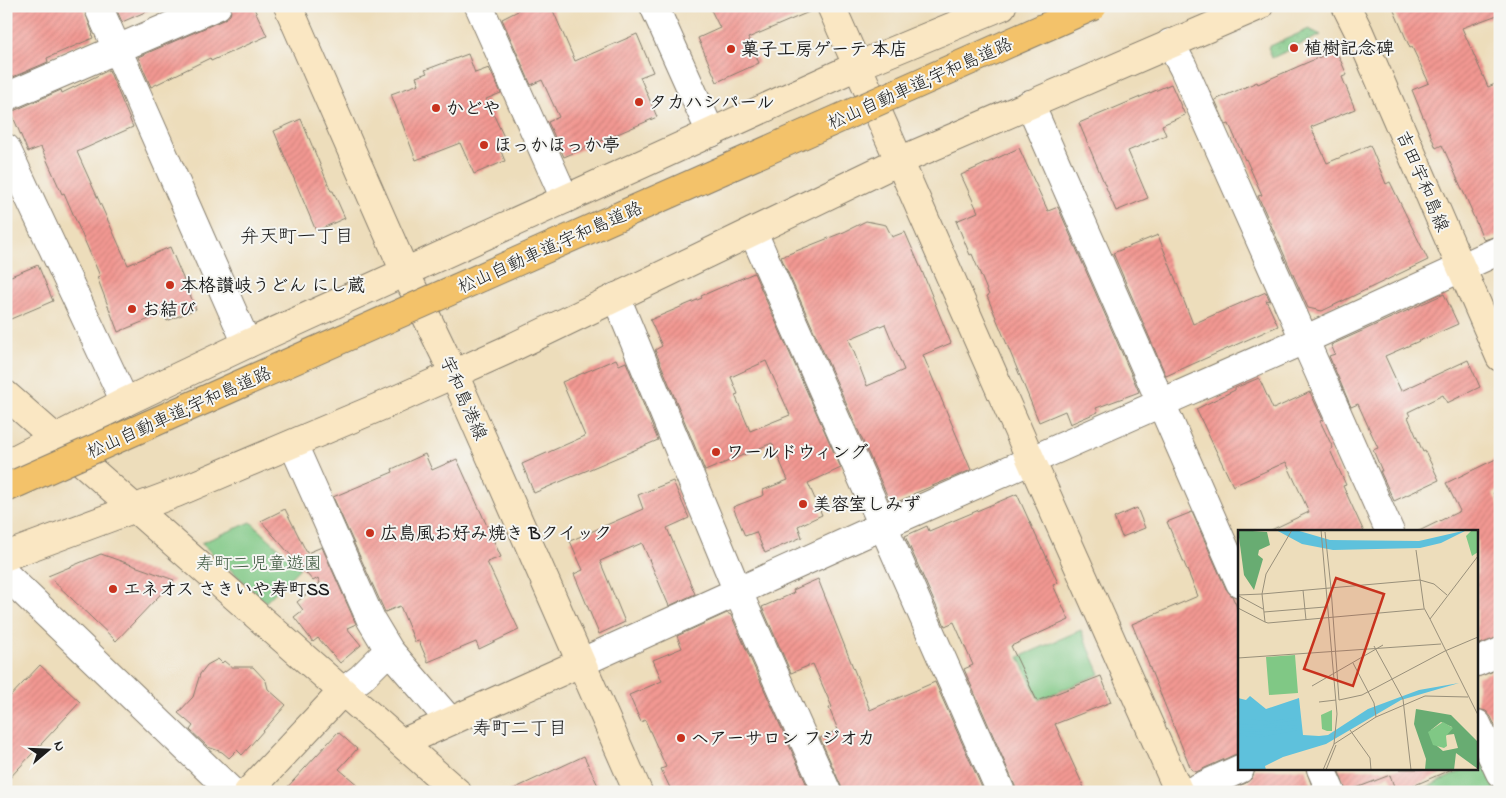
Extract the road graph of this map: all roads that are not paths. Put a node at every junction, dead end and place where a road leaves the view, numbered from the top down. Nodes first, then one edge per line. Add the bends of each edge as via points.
1 (98, 6) edge
2 (217, 6) edge
3 (288, 6) edge
4 (478, 6) edge
5 (654, 6) edge
6 (831, 6) edge
7 (1002, 6) edge
8 (1093, 6) edge
9 (1259, 6) edge
10 (1346, 6) edge
11 (1170, 43) junction
12 (117, 50) junction
13 (857, 66) junction
14 (6, 97) edge
15 (1030, 104) junction
16 (711, 133) junction
17 (6, 148) edge
18 (899, 161) junction
19 (565, 199) junction
20 (753, 232) junction
21 (1500, 250) edge
22 (1460, 268) junction
23 (406, 272) junction
24 (616, 298) junction
25 (1304, 340) junction
26 (247, 344) junction
27 (1500, 357) edge
28 (454, 374) junction
29 (6, 395) edge
30 (124, 402) junction
31 (1162, 403) junction
32 (54, 438) junction
33 (293, 444) junction
34 (1031, 460) junction
35 (6, 464) edge
36 (6, 488) edge
37 (134, 508) junction
38 (882, 526) junction
39 (1389, 530) edge
40 (6, 556) edge
41 (6, 575) edge
42 (1238, 578) edge
43 (738, 592) junction
44 (16, 599) edge
45 (389, 650) junction
46 (1500, 652) edge
47 (1478, 662) edge
48 (580, 663) junction
49 (342, 692) junction
50 (450, 721) junction
51 (1478, 726) edge
52 (402, 743) junction
53 (1238, 770) edge
54 (1321, 770) edge
55 (1500, 773) edge
56 (232, 792) edge
57 (248, 792) edge
58 (457, 792) edge
59 (638, 792) edge
60 (827, 792) edge
61 (1001, 792) edge
62 (1179, 792) edge
63 (1189, 792) edge
64 (1331, 792) edge

1 - 12 street
2 - 12 street
3 - 23 street, 宇和島港線
4 - 19 street
5 - 16 street
6 - 13 street
7 - 13 street
8 - 36 highway, 松山自動車道;宇和島道路, bridge
9 - 11 street
10 - 22 street, 吉田宇和島線
11 - 15 street
11 - 25 street
12 - 14 street
12 - 26 street
13 - 16 street
13 - 18 street
15 - 18 street
15 - 31 street
16 - 19 street
17 - 30 street
18 - 20 street
18 - 34 street
19 - 23 street
20 - 24 street
20 - 38 street
21 - 22 street
22 - 25 street
22 - 27 street, 吉田宇和島線
23 - 26 street
23 - 28 street, 宇和島港線
24 - 28 street
24 - 43 street
25 - 31 street
25 - 39 street
26 - 30 street
28 - 33 street
28 - 48 street, 宇和島港線
29 - 32 street
30 - 32 street
31 - 34 street
31 - 42 street
32 - 35 street
32 - 37 street
33 - 37 street
33 - 45 street via 371,620
34 - 38 street
34 - 62 street
37 - 40 street
37 - 49 street
38 - 43 street
38 - 61 street
41 - 44 street
43 - 48 street
43 - 60 street
44 - 56 street
45 - 49 street
45 - 50 street
46 - 47 street
48 - 50 street
48 - 59 street, 宇和島港線
49 - 52 street
49 - 57 street
50 - 52 street
51 - 55 street
52 - 58 street
53 - 63 street
54 - 64 street

